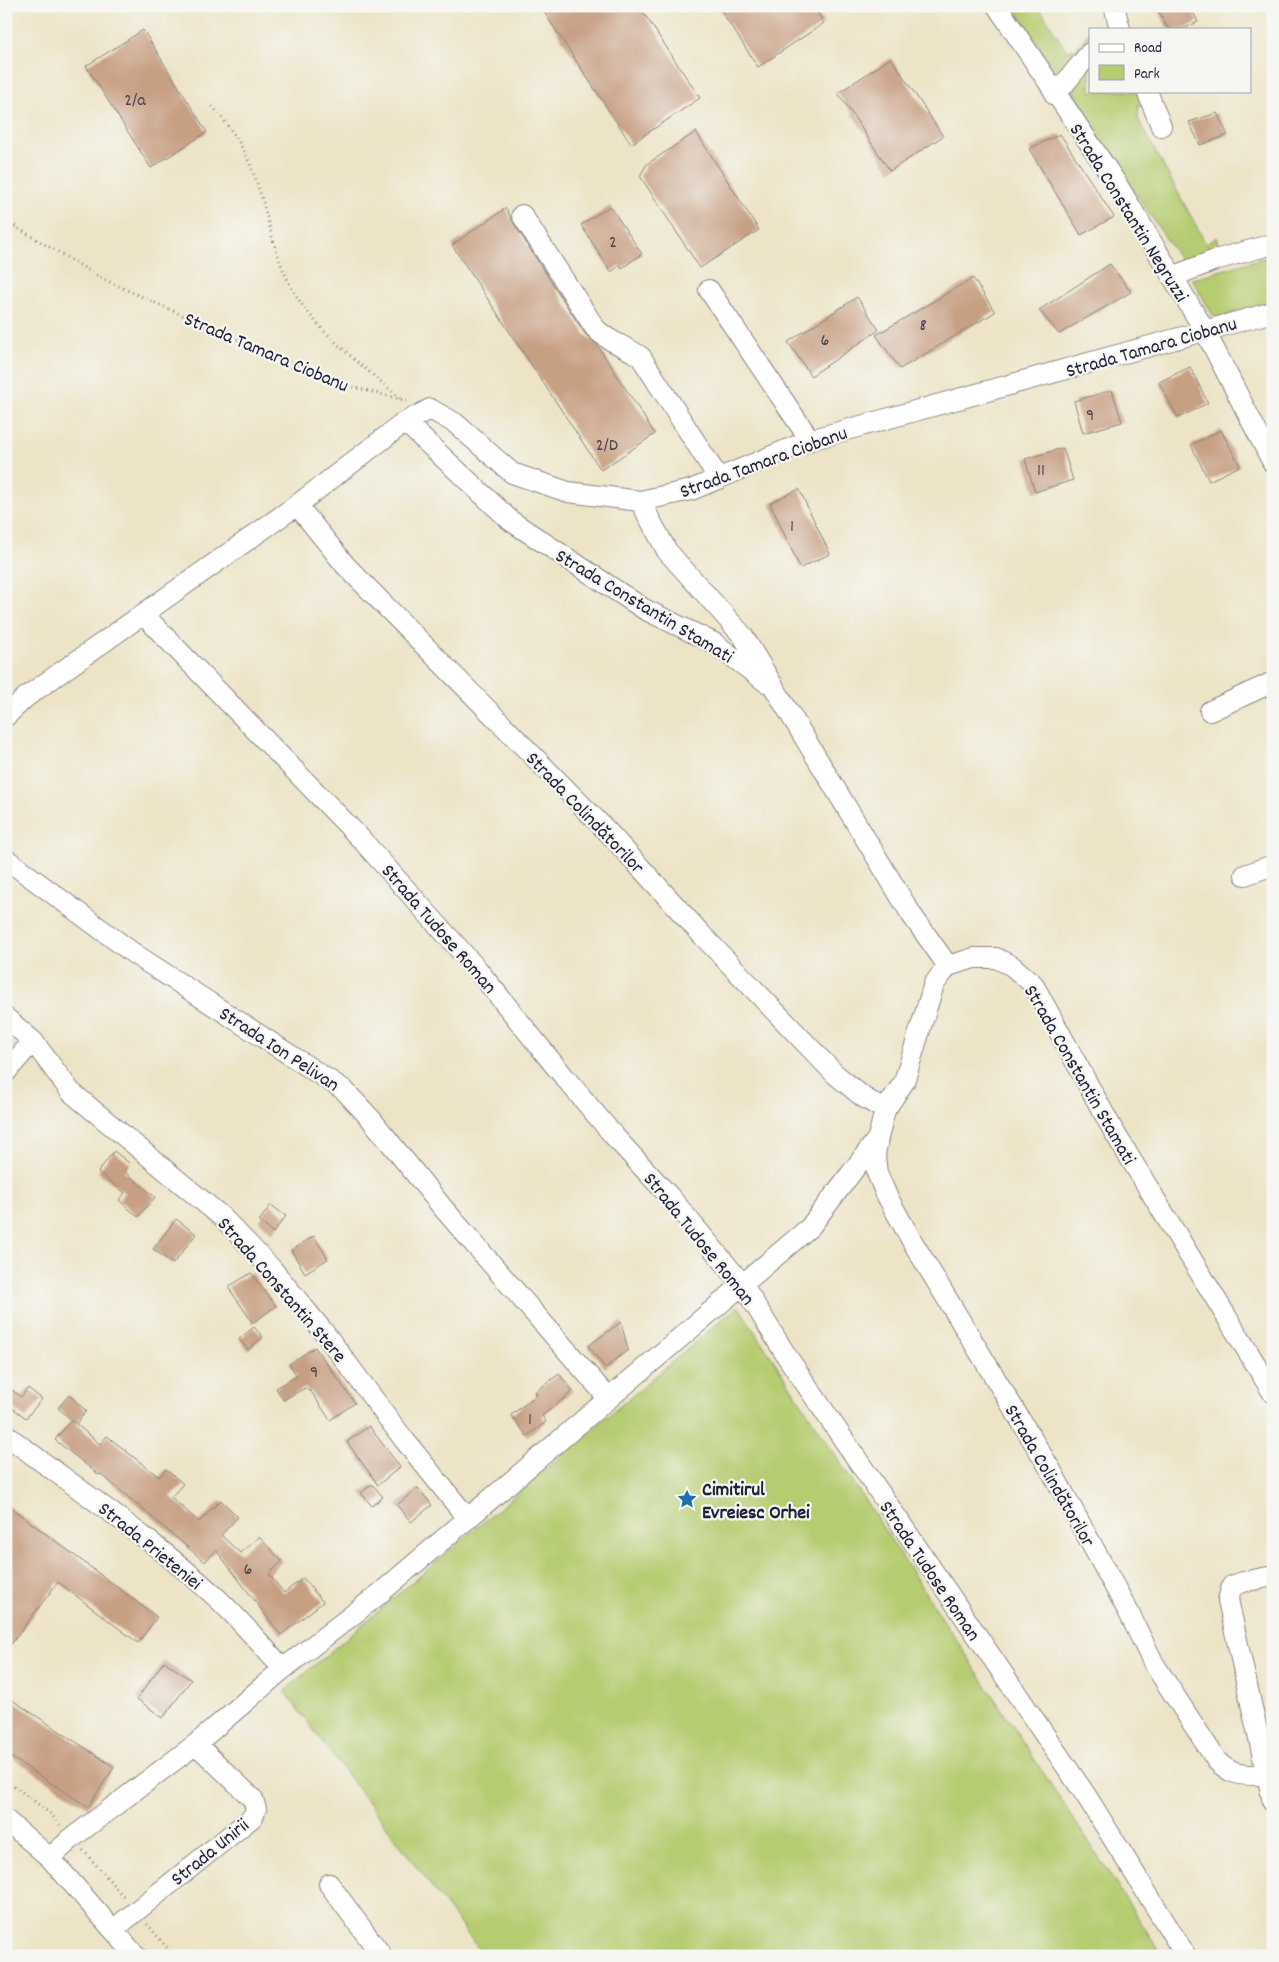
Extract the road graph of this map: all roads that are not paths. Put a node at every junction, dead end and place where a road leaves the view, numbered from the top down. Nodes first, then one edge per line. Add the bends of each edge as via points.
1 (997, 6) edge
2 (1089, 54) edge
3 (1147, 92) edge
4 (1055, 95) junction
5 (1161, 126) dead end
6 (522, 215) dead end
7 (1273, 244) edge
8 (1172, 277) junction
9 (709, 290) dead end
10 (1273, 312) edge
11 (1205, 331) junction
12 (405, 422) junction
13 (810, 440) junction
14 (1273, 463) edge
15 (718, 479) junction
16 (640, 501) junction
17 (296, 505) junction
18 (143, 614) junction
19 (1273, 682) edge
20 (775, 688) junction
21 (1210, 711) dead end
22 (6, 716) edge
23 (6, 859) edge
24 (1273, 865) edge
25 (1245, 875) dead end
26 (948, 966) junction
27 (6, 1018) edge
28 (33, 1040) junction
29 (6, 1072) edge
30 (885, 1110) junction
31 (878, 1138) junction
32 (743, 1285) junction
33 (1273, 1393) edge
34 (608, 1398) junction
35 (6, 1436) edge
36 (468, 1519) junction
37 (1273, 1576) edge
38 (283, 1669) junction
39 (196, 1744) junction
40 (1266, 1775) junction
41 (1273, 1802) edge
42 (6, 1820) edge
43 (50, 1858) junction
44 (329, 1884) dead end
45 (114, 1929) junction
46 (136, 1956) edge
47 (382, 1956) edge
48 (1186, 1956) edge

1 - 4 street, Strada Constantin Negruzzi
2 - 4 street
3 - 5 street
4 - 8 street, Strada Constantin Negruzzi via 1114,181
6 - 15 street via 595,328 605,339 640,357
7 - 8 street via 1214,260
8 - 11 street, Strada Constantin Negruzzi
9 - 13 street
10 - 11 street, Strada Tamara Ciobanu
11 - 13 street, Strada Tamara Ciobanu
11 - 14 street, Strada Constantin Negruzzi
12 - 16 street, Strada Tamara Ciobanu via 430,409 455,423 512,473 568,492
12 - 17 street
12 - 20 street, Strada Constantin Stamati via 512,522 644,609 714,643
13 - 15 street, Strada Tamara Ciobanu
15 - 16 street, Strada Tamara Ciobanu via 691,490
16 - 20 street, Strada Constantin Stamati via 667,551 743,636
17 - 18 street
17 - 30 street, Strada Colindătorilor via 346,566 606,831 835,1074 863,1098
18 - 22 street via 26,697
18 - 32 street, Strada Tudose Roman via 367,845 478,969 568,1081 670,1196
19 - 21 street
20 - 26 street, Strada Constantin Stamati via 911,914
23 - 34 street, Strada Ion Pelivan via 132,952 344,1090
24 - 25 street
26 - 30 street via 934,984 904,1082
26 - 33 street, Strada Constantin Stamati via 974,958 996,958 1012,966 1033,984 1113,1130
27 - 28 street, Strada Constantin Stere
28 - 29 street
28 - 36 street, Strada Constantin Stere via 71,1092 222,1217 272,1269
30 - 31 street
31 - 32 street via 810,1227
31 - 40 street, Strada Colindătorilor via 875,1155 877,1173 887,1196 1052,1472 1154,1664 1217,1761 1228,1772
32 - 34 street
32 - 48 street, Strada Tudose Roman via 791,1363 1104,1824
34 - 36 street
35 - 38 street, Strada Prieteniei via 189,1574 249,1631
36 - 38 street via 378,1596
37 - 40 street via 1232,1586 1228,1600
38 - 39 street
39 - 43 street
39 - 45 street, Strada Unirii via 244,1788 256,1809 246,1823
40 - 41 street
42 - 43 street
43 - 45 street
44 - 47 street
45 - 46 street

